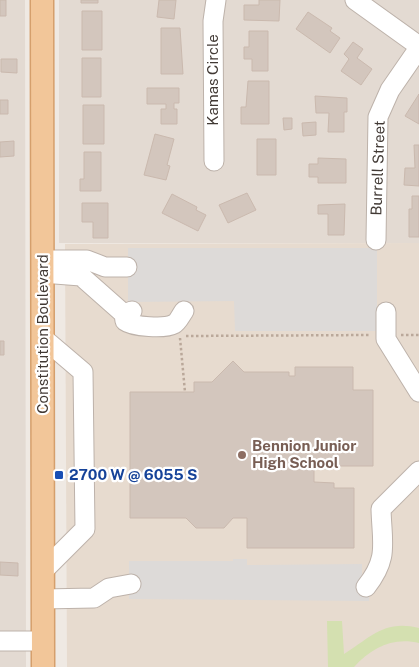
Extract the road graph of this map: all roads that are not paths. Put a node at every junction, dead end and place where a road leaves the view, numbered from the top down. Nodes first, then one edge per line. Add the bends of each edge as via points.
1 (42, 0) edge
2 (216, 0) edge
3 (355, 0) edge
4 (419, 47) edge
5 (214, 161) dead end
6 (376, 240) dead end
7 (42, 267) junction
8 (127, 267) dead end
9 (184, 311) dead end
10 (386, 312) dead end
11 (43, 338) junction
12 (419, 392) edge
13 (419, 471) edge
14 (43, 572) junction
15 (131, 584) dead end
16 (366, 587) dead end
17 (43, 599) junction
18 (0, 641) edge
19 (43, 641) junction
20 (43, 667) edge

1 - 7 main road, Constitution Boulevard
2 - 5 street, Kamas Circle via 213,21
3 - 4 street
4 - 6 street, Burrell Street via 390,90 378,117
7 - 8 street via 87,260 105,267
7 - 9 street via 81,276 128,312 125,321 134,326 170,326
7 - 11 main road, Constitution Boulevard
10 - 12 street via 386,339
11 - 14 main road, Constitution Boulevard
11 - 14 street via 83,372 85,529
13 - 16 street via 381,509 383,561
14 - 17 main road, Constitution Boulevard
15 - 17 street via 108,588 94,598
17 - 19 main road, Constitution Boulevard
18 - 19 street
19 - 20 main road, Constitution Boulevard

